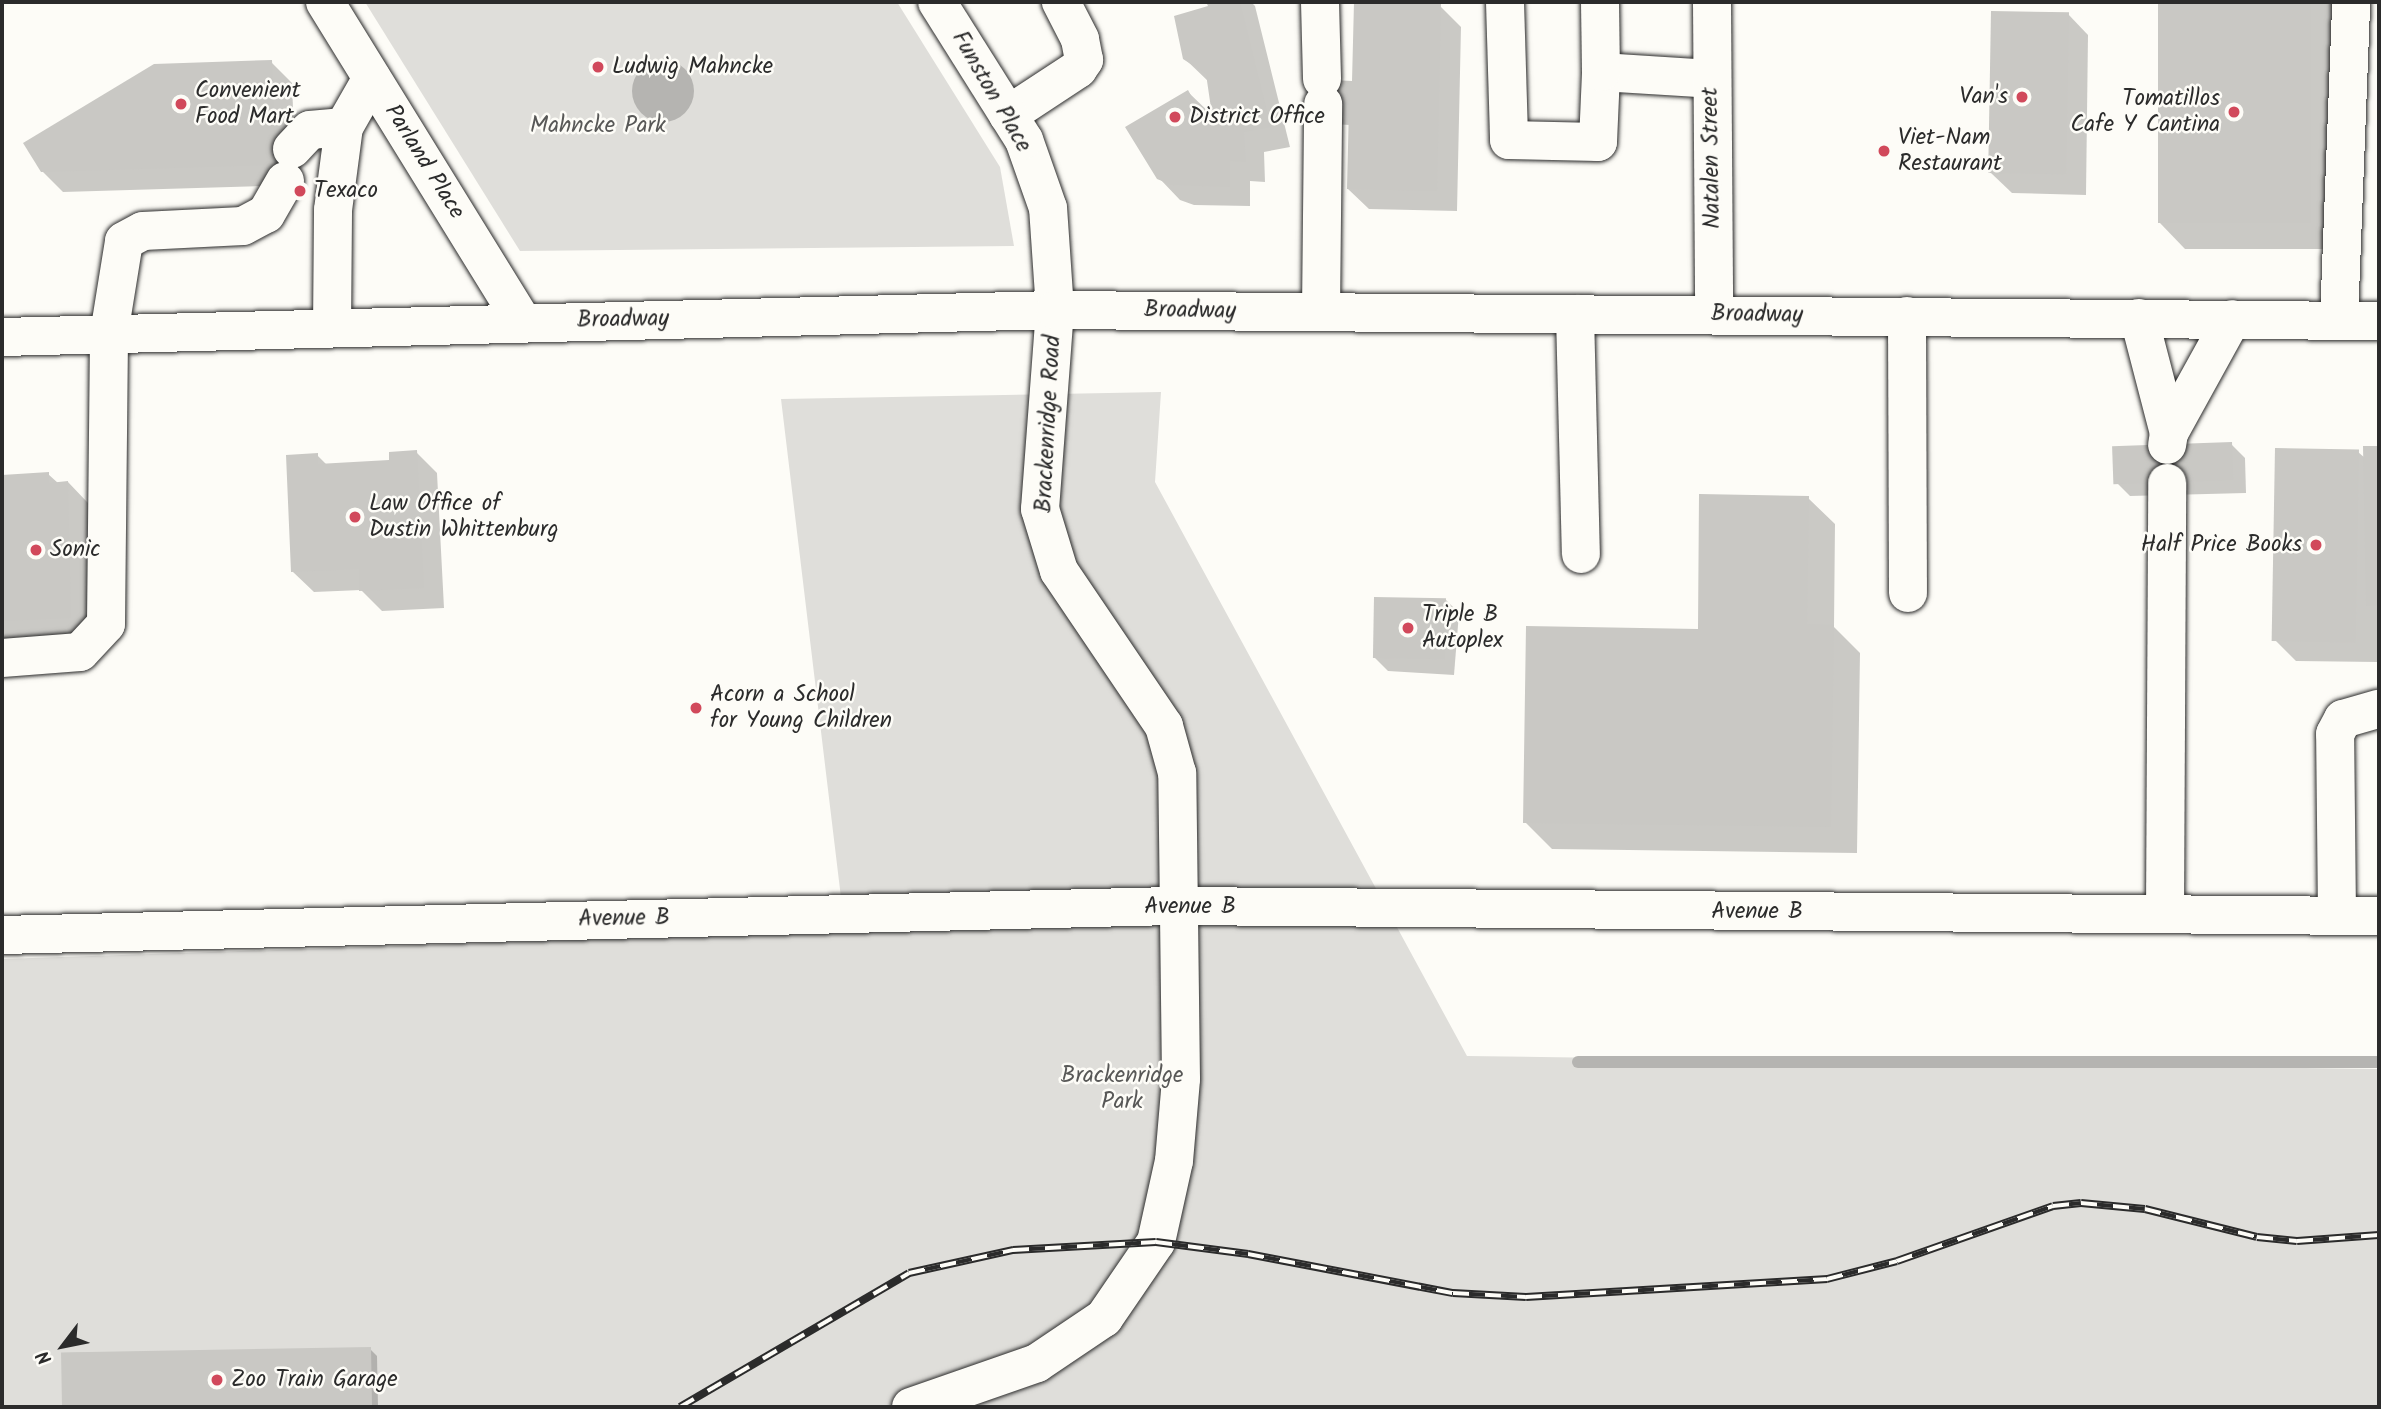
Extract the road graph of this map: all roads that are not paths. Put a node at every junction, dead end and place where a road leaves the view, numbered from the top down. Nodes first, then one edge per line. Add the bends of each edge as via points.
1 (325, 2) edge
2 (937, 2) edge
3 (1061, 2) edge
4 (1320, 2) edge
5 (1505, 2) edge
6 (1600, 2) edge
7 (1712, 2) edge
8 (2361, 3) edge
9 (1601, 72) junction
10 (372, 78) junction
11 (1711, 79) junction
12 (1008, 115) junction
13 (344, 127) junction
14 (1055, 310) junction
15 (1321, 312) junction
16 (1575, 314) junction
17 (1714, 314) junction
18 (1907, 316) junction
19 (2139, 318) junction
20 (2232, 319) junction
21 (2339, 320) junction
22 (2379, 321) edge
23 (523, 322) junction
24 (332, 328) junction
25 (109, 334) junction
26 (2, 337) edge
27 (2167, 483) dead end
28 (1581, 554) dead end
29 (1908, 593) dead end
30 (2, 658) edge
31 (2379, 709) edge
32 (1176, 906) junction
33 (2165, 914) junction
34 (2337, 915) junction
35 (2379, 916) edge
36 (2, 935) edge
37 (911, 1407) edge

1 - 10 street, Parland Place
2 - 12 street, Funston Place
3 - 12 street via 1080,39 1084,60 1078,69
4 - 15 street
5 - 9 street via 1509,140 1598,142
6 - 9 street
7 - 11 street, Natalen Street
8 - 21 street
9 - 11 street
10 - 13 street
10 - 23 street, Parland Place
11 - 17 street, Natalen Street
12 - 14 street, Funston Place via 1024,140 1048,208
13 - 24 street via 333,210
13 - 25 street via 310,130 266,214 243,226 143,231 124,241
14 - 15 street, Broadway
14 - 23 street, Broadway
14 - 32 street, Brackenridge Road via 1041,509 1059,571 1164,726 1177,773
15 - 16 street, Broadway
16 - 17 street, Broadway
16 - 28 street
17 - 18 street, Broadway
18 - 19 street, Broadway
18 - 29 street
19 - 20 street, Broadway
19 - 20 street via 2168,439
20 - 21 street, Broadway
21 - 22 street, Broadway
23 - 24 street, Broadway
24 - 25 street, Broadway
25 - 26 street, Broadway
25 - 30 street via 106,624 79,652
27 - 33 street
31 - 34 street via 2343,719 2335,734
32 - 33 street, Avenue B
32 - 36 street, Avenue B
32 - 37 street, Brackenridge Road via 1181,1079 1174,1161 1156,1242 1104,1318 1037,1363
33 - 34 street, Avenue B
34 - 35 street, Avenue B

